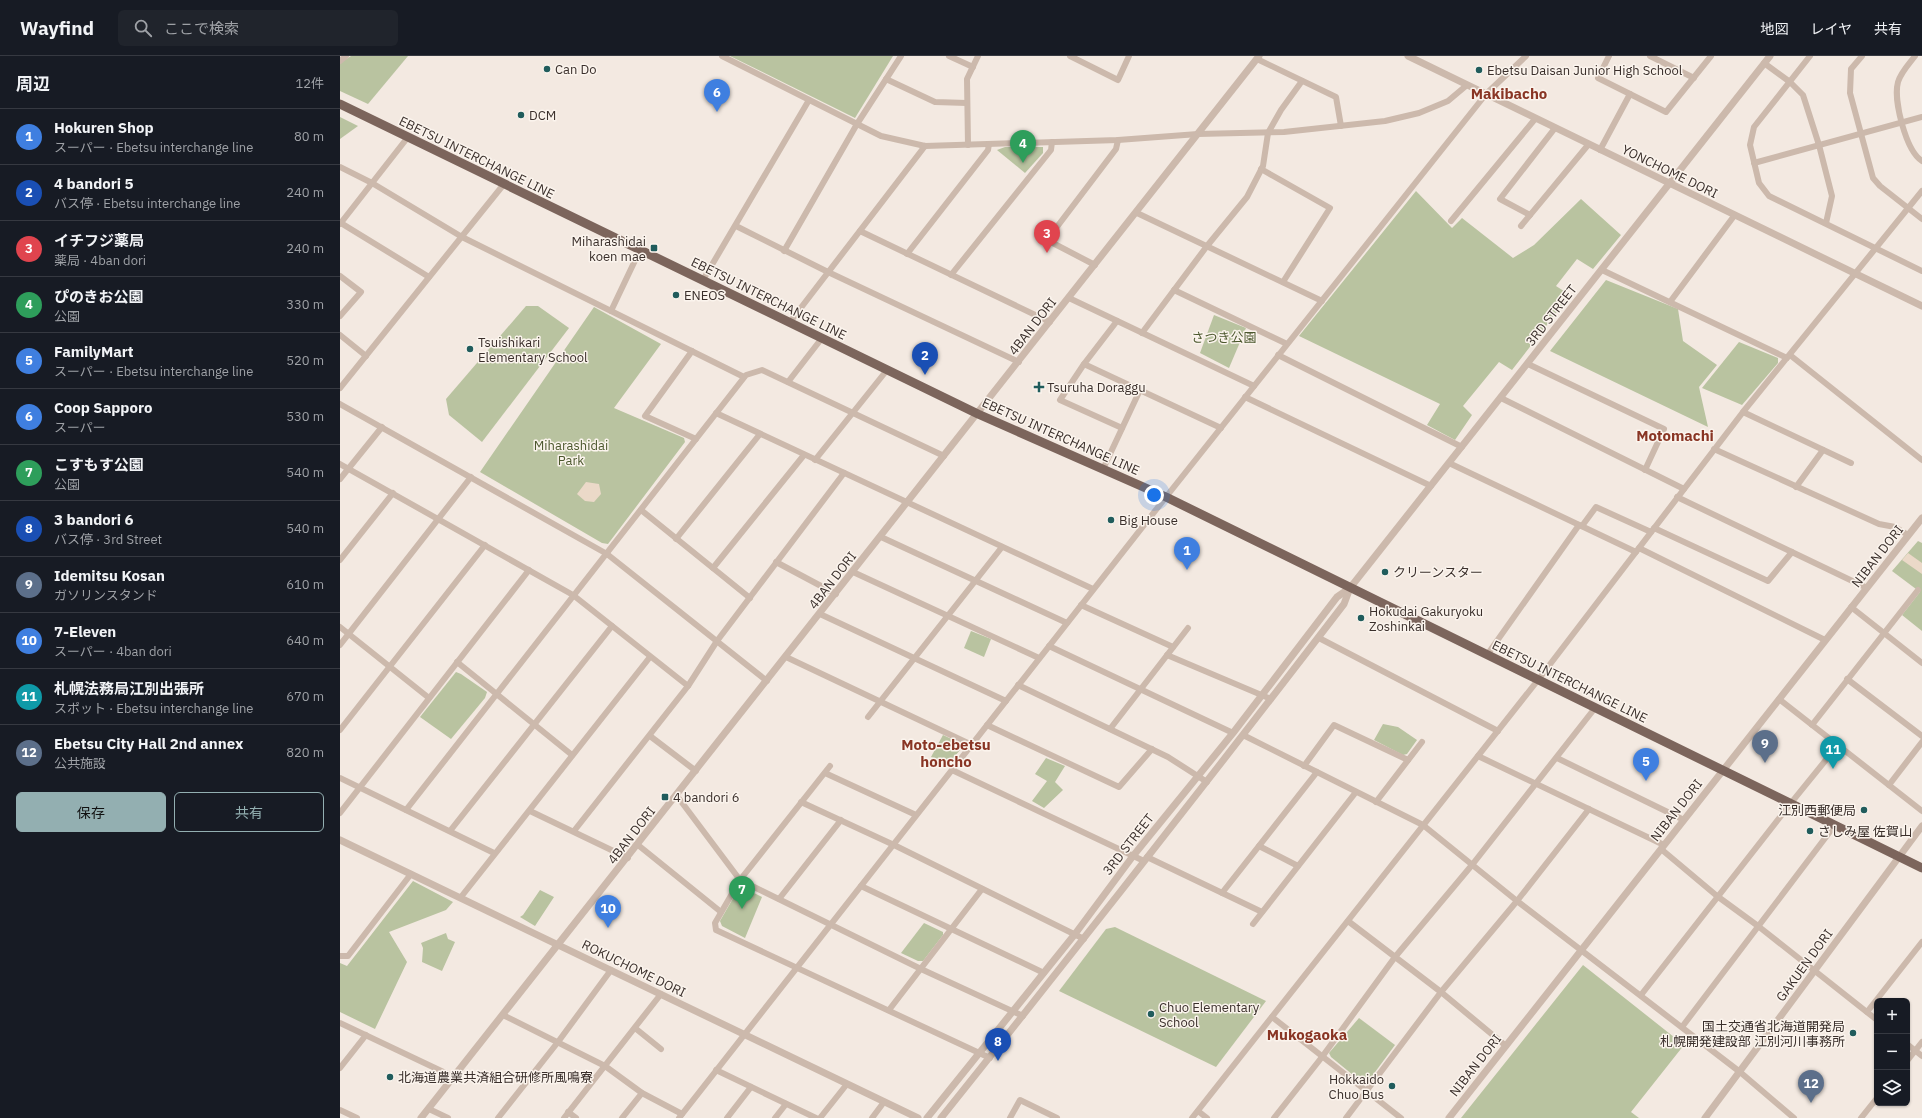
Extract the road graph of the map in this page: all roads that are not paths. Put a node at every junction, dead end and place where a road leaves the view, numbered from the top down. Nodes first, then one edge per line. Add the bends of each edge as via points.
1 (346, 56) edge
2 (722, 56) edge
3 (901, 56) edge
4 (949, 56) edge
5 (978, 56) edge
6 (1070, 56) edge
7 (1129, 56) edge
8 (1408, 56) edge
9 (1526, 56) edge
10 (1609, 56) edge
11 (1650, 56) edge
12 (1711, 56) edge
13 (1770, 56) edge
14 (1810, 56) edge
15 (1862, 56) edge
16 (1915, 56) edge
17 (1258, 58) edge
18 (340, 61) edge
19 (1764, 63) junction
20 (973, 68) junction
21 (1694, 78) junction
22 (886, 79) junction
23 (1302, 81) junction
24 (1790, 82) junction
25 (1467, 85) junction
26 (1486, 94) junction
27 (1630, 94) junction
28 (809, 100) junction
29 (967, 103) junction
30 (340, 104) edge
31 (1922, 117) edge
32 (1535, 118) junction
33 (1903, 122) junction
34 (857, 124) junction
35 (1341, 126) junction
36 (1555, 128) junction
37 (1268, 133) junction
38 (1198, 134) junction
39 (1860, 134) junction
40 (408, 137) junction
41 (1118, 140) junction
42 (1052, 142) junction
43 (989, 144) junction
44 (968, 145) junction
45 (1588, 145) junction
46 (1819, 145) junction
47 (925, 146) junction
48 (1600, 150) junction
49 (1922, 162) edge
50 (1754, 163) junction
51 (340, 168) edge
52 (1261, 169) junction
53 (372, 183) junction
54 (504, 184) junction
55 (1670, 184) junction
56 (1922, 191) edge
57 (1908, 209) junction
58 (1137, 213) junction
59 (1530, 215) junction
60 (1734, 216) junction
61 (1922, 219) edge
62 (1451, 221) dead end
63 (340, 223) edge
64 (1826, 224) junction
65 (736, 226) junction
66 (1521, 226) dead end
67 (860, 231) junction
68 (462, 237) junction
69 (1207, 246) junction
70 (1877, 249) junction
71 (640, 250) junction
72 (784, 251) junction
73 (907, 254) junction
74 (1095, 266) junction
75 (1602, 270) junction
76 (1922, 271) edge
77 (828, 272) junction
78 (1856, 274) junction
79 (951, 275) junction
80 (340, 276) edge
81 (429, 277) junction
82 (703, 280) junction
83 (1283, 282) junction
84 (1174, 290) junction
85 (1069, 298) junction
86 (1322, 301) junction
87 (1670, 302) junction
88 (1922, 306) edge
89 (610, 311) junction
90 (340, 316) edge
91 (1117, 321) junction
92 (790, 322) junction
93 (1050, 322) junction
94 (1142, 333) junction
95 (340, 334) edge
96 (822, 338) junction
97 (1287, 344) junction
98 (692, 351) junction
99 (1278, 355) junction
100 (366, 356) junction
101 (1788, 356) junction
102 (1019, 362) junction
103 (1084, 364) junction
104 (1528, 364) junction
105 (887, 370) junction
106 (744, 377) junction
107 (788, 382) junction
108 (1254, 386) junction
109 (340, 388) edge
110 (1140, 390) junction
111 (1245, 397) junction
112 (1501, 398) junction
113 (340, 404) edge
114 (852, 412) junction
115 (1743, 412) junction
116 (716, 414) junction
117 (978, 414) junction
118 (382, 427) junction
119 (1122, 428) junction
120 (1221, 428) junction
121 (760, 434) junction
122 (696, 439) junction
123 (1462, 447) junction
124 (1714, 449) junction
125 (1823, 450) junction
126 (804, 455) junction
127 (944, 456) junction
128 (815, 460) junction
129 (1922, 460) edge
130 (1449, 463) junction
131 (1851, 463) dead end
132 (340, 464) edge
133 (348, 469) junction
134 (1103, 469) junction
135 (1645, 470) junction
136 (844, 473) junction
137 (471, 477) junction
138 (340, 479) edge
139 (1431, 486) junction
140 (1796, 487) junction
141 (1684, 489) junction
142 (393, 493) junction
143 (1166, 497) junction
144 (1677, 497) junction
145 (908, 503) junction
146 (640, 510) junction
147 (1922, 518) edge
148 (438, 519) junction
149 (1580, 526) junction
150 (1653, 530) junction
151 (1908, 535) junction
152 (881, 537) junction
153 (676, 539) junction
154 (485, 545) junction
155 (1002, 547) junction
156 (1637, 550) junction
157 (1792, 552) junction
158 (607, 554) junction
159 (340, 560) edge
160 (776, 562) junction
161 (713, 568) junction
162 (529, 570) junction
163 (854, 572) junction
164 (976, 580) junction
165 (1350, 588) junction
166 (1867, 588) junction
167 (1093, 589) junction
168 (1918, 590) dead end
169 (836, 594) junction
170 (573, 595) junction
171 (750, 598) junction
172 (1081, 605) junction
173 (1851, 607) junction
174 (820, 614) junction
175 (948, 615) junction
176 (1067, 623) junction
177 (612, 626) junction
178 (340, 627) edge
179 (1188, 628) dead end
180 (1883, 632) junction
181 (349, 633) junction
182 (1318, 638) junction
183 (1825, 640) junction
184 (717, 641) junction
185 (340, 645) edge
186 (1049, 646) junction
187 (1173, 647) junction
188 (1167, 655) junction
189 (1487, 655) junction
190 (650, 656) junction
191 (786, 657) junction
192 (914, 658) junction
193 (1039, 658) junction
194 (457, 662) junction
195 (1922, 663) edge
196 (390, 667) junction
197 (1847, 679) junction
198 (1538, 680) junction
199 (767, 681) junction
200 (1018, 685) junction
201 (688, 686) junction
202 (1141, 688) junction
203 (496, 693) junction
204 (1261, 695) junction
205 (428, 698) junction
206 (1779, 699) junction
207 (1271, 700) junction
208 (881, 701) junction
209 (1006, 701) junction
210 (1596, 708) junction
211 (868, 717) dead end
212 (534, 724) junction
213 (987, 725) junction
214 (1812, 725) junction
215 (1110, 729) junction
216 (340, 730) edge
217 (1498, 731) junction
218 (1233, 733) junction
219 (1243, 735) junction
220 (650, 736) junction
221 (1922, 736) edge
222 (1422, 742) dead end
223 (1922, 742) edge
224 (972, 745) junction
225 (1838, 746) junction
226 (1152, 749) junction
227 (572, 755) junction
228 (1478, 756) junction
229 (1557, 758) junction
230 (1408, 760) junction
231 (830, 766) dead end
232 (1304, 766) junction
233 (952, 770) junction
234 (1723, 770) junction
235 (696, 771) junction
236 (1317, 772) junction
237 (825, 773) junction
238 (1197, 775) junction
239 (340, 778) edge
240 (1207, 782) junction
241 (1537, 783) junction
242 (1888, 785) junction
243 (359, 787) junction
244 (1356, 792) junction
245 (677, 796) junction
246 (801, 802) junction
247 (1376, 802) junction
248 (1791, 803) junction
249 (1589, 809) junction
250 (406, 810) junction
251 (530, 811) junction
252 (1922, 811) edge
253 (340, 813) edge
254 (916, 815) junction
255 (841, 820) junction
256 (1684, 820) junction
257 (1423, 825) junction
258 (1835, 825) junction
259 (1922, 826) edge
260 (450, 831) junction
261 (574, 831) junction
262 (340, 840) edge
263 (638, 845) junction
264 (894, 845) junction
265 (1259, 846) junction
266 (1662, 847) junction
267 (494, 853) junction
268 (1133, 856) junction
269 (1898, 857) junction
270 (628, 858) junction
271 (1145, 859) junction
272 (1472, 865) junction
273 (1298, 866) junction
274 (1922, 868) edge
275 (411, 874) junction
276 (740, 880) junction
277 (861, 886) junction
278 (982, 889) junction
279 (1222, 893) junction
280 (1717, 896) junction
281 (460, 898) junction
282 (779, 899) junction
283 (1517, 901) junction
284 (721, 912) junction
285 (1262, 912) junction
286 (1348, 921) junction
287 (1253, 924) dead end
288 (831, 925) junction
289 (1758, 926) junction
290 (951, 929) junction
291 (1075, 934) junction
292 (1084, 939) junction
293 (1922, 942) edge
294 (559, 945) junction
295 (1582, 949) junction
296 (340, 956) edge
297 (1395, 957) junction
298 (797, 968) junction
299 (921, 969) junction
300 (612, 970) junction
301 (1815, 972) junction
302 (1044, 973) junction
303 (1441, 992) junction
304 (661, 994) junction
305 (1640, 995) junction
306 (889, 1010) junction
307 (1013, 1011) junction
308 (1867, 1012) junction
309 (503, 1015) junction
310 (1023, 1016) junction
311 (1272, 1017) junction
312 (1874, 1018) edge
313 (340, 1023) edge
314 (1682, 1027) junction
315 (635, 1028) junction
316 (745, 1034) junction
317 (366, 1035) junction
318 (558, 1042) junction
319 (1922, 1042) edge
320 (1506, 1046) junction
321 (1910, 1047) edge
322 (661, 1049) dead end
323 (1915, 1051) junction
324 (980, 1052) junction
325 (1922, 1056) edge
326 (1322, 1057) junction
327 (1910, 1057) edge
328 (990, 1058) junction
329 (605, 1066) junction
330 (340, 1068) edge
331 (716, 1070) junction
332 (1740, 1072) junction
333 (454, 1077) junction
334 (847, 1084) junction
335 (751, 1087) junction
336 (1366, 1092) junction
337 (642, 1093) junction
338 (884, 1102) junction
339 (1874, 1102) edge
340 (786, 1104) junction
341 (429, 1109) junction
342 (340, 1110) edge
343 (1198, 1111) junction
344 (568, 1112) junction
345 (681, 1116) edge
346 (1790, 1117) edge
347 (357, 1118) edge
348 (421, 1118) edge
349 (448, 1118) edge
350 (498, 1118) edge
351 (564, 1118) edge
352 (576, 1118) edge
353 (622, 1118) edge
354 (727, 1118) edge
355 (775, 1118) edge
356 (816, 1118) edge
357 (820, 1118) edge
358 (872, 1118) edge
359 (918, 1118) edge
360 (927, 1118) edge
361 (941, 1118) edge
362 (1010, 1118) edge
363 (1057, 1118) edge
364 (1192, 1118) edge
365 (1207, 1118) edge
366 (1274, 1118) edge
367 (1346, 1118) edge
368 (1401, 1118) edge
369 (1449, 1118) edge
370 (1705, 1118) edge
371 (1861, 1118) edge

1 - 18 street
2 - 28 street
3 - 22 street
4 - 20 street
5 - 20 street
6 - 7 street via 1118,80
8 - 25 street, YONCHOME DORI
9 - 26 street
10 - 27 street via 1598,78
11 - 21 street
12 - 21 street
13 - 19 street, 3RD STREET
14 - 24 street
15 - 39 street via 1851,69 1850,81 1850,93
16 - 33 street via 1902,72 1898,82 1897,95
17 - 23 street
17 - 38 street, 4BAN DORI
19 - 24 street
19 - 55 street, 3RD STREET
20 - 29 street via 967,79
21 - 27 street via 1666,112
22 - 29 street via 934,102
22 - 34 street
23 - 35 street via 1336,97
23 - 37 street
24 - 46 street via 1803,95
24 - 50 street via 1754,127 1750,144
25 - 26 street, YONCHOME DORI
25 - 35 street via 1448,101 1419,113 1385,121
26 - 32 street, YONCHOME DORI
26 - 86 street
27 - 48 street
28 - 34 street
28 - 65 street
29 - 44 street
30 - 40 main road, EBETSU INTERCHANGE LINE
31 - 33 street
32 - 36 street, YONCHOME DORI
32 - 62 street
33 - 39 street
33 - 49 street via 1910,148
34 - 47 street via 881,136
34 - 72 street
35 - 37 street
36 - 45 street, YONCHOME DORI
36 - 59 street via 1500,199
37 - 38 street
37 - 52 street
38 - 41 street
38 - 58 street, 4BAN DORI
39 - 46 street
39 - 57 street via 1873,178
40 - 53 street
40 - 54 main road, EBETSU INTERCHANGE LINE
41 - 42 street
41 - 74 street via 1116,149 1046,240
42 - 43 street
42 - 79 street via 1051,150
43 - 44 street
43 - 73 street via 988,150
44 - 47 street
45 - 48 street, YONCHOME DORI
45 - 59 street
46 - 50 street
46 - 64 street via 1832,196
47 - 67 street
48 - 55 street, YONCHOME DORI
50 - 64 street via 1759,183 1769,196
51 - 53 street
52 - 69 street via 1247,197
52 - 83 street via 1330,208
53 - 63 street
53 - 68 street
54 - 68 street
54 - 71 main road, EBETSU INTERCHANGE LINE
55 - 60 street, YONCHOME DORI
55 - 75 street, 3RD STREET
56 - 57 street
57 - 61 street
57 - 70 street
58 - 69 street
58 - 74 street, 4BAN DORI
59 - 66 street
60 - 78 street, YONCHOME DORI
60 - 87 street
63 - 81 street
64 - 70 street
65 - 72 street
65 - 82 street
67 - 73 street
67 - 77 street
68 - 81 street
68 - 89 street
69 - 83 street
69 - 84 street
70 - 76 street
70 - 78 street
71 - 82 main road, EBETSU INTERCHANGE LINE
71 - 89 street
72 - 77 street
73 - 79 street
74 - 85 street, 4BAN DORI
75 - 87 street
75 - 104 street, 3RD STREET
77 - 92 street
77 - 102 street
78 - 88 street, YONCHOME DORI
78 - 101 street
79 - 93 street
80 - 90 street via 361,292
81 - 100 street
82 - 92 main road, EBETSU INTERCHANGE LINE
83 - 86 street
84 - 94 street
84 - 97 street
85 - 91 street
85 - 93 street, 4BAN DORI
86 - 97 street
87 - 101 street
89 - 98 street
91 - 94 street
91 - 103 street
92 - 96 main road, EBETSU INTERCHANGE LINE
93 - 102 street, 4BAN DORI
94 - 108 street
95 - 100 street
96 - 105 main road, EBETSU INTERCHANGE LINE
96 - 107 street
97 - 99 street
98 - 106 street
98 - 122 street via 645,416
99 - 108 street
99 - 123 street
100 - 109 street
101 - 115 street
101 - 129 street
102 - 117 street, 4BAN DORI
103 - 110 street
103 - 119 street via 1060,400
104 - 112 street, 3RD STREET
104 - 135 street via 1664,430
105 - 114 street
105 - 117 main road, EBETSU INTERCHANGE LINE
106 - 107 street via 762,370
106 - 116 street
107 - 114 street
108 - 111 street
110 - 119 street
110 - 120 street
111 - 120 street
111 - 139 street
112 - 123 street, 3RD STREET
112 - 135 street
113 - 118 street
114 - 127 street
114 - 128 street
115 - 124 street
115 - 125 street
116 - 121 street
116 - 122 street
117 - 127 street, 4BAN DORI
117 - 134 main road, EBETSU INTERCHANGE LINE
118 - 133 street
118 - 137 street
119 - 134 street
120 - 143 street
121 - 126 street
121 - 153 street
122 - 146 street
123 - 130 street, 3RD STREET
124 - 140 street
124 - 141 street
125 - 131 street
125 - 140 street
126 - 128 street
126 - 161 street
127 - 145 street, 4BAN DORI
128 - 136 street
130 - 139 street, 3RD STREET
130 - 149 street
132 - 133 street
133 - 138 street
133 - 142 street
134 - 143 main road, EBETSU INTERCHANGE LINE
135 - 141 street
136 - 145 street
136 - 160 street
137 - 148 street
137 - 158 street
139 - 165 street, 3RD STREET
140 - 151 street via 1879,524 1895,527
141 - 144 street
142 - 148 street
142 - 159 street
143 - 165 main road, EBETSU INTERCHANGE LINE
143 - 167 street
144 - 150 street
144 - 157 street
145 - 152 street, 4BAN DORI
145 - 155 street
146 - 153 street
146 - 158 street
147 - 151 street, NIBAN DORI
148 - 154 street
148 - 181 street
149 - 150 street via 1596,508
149 - 156 street
149 - 189 street
150 - 156 street
150 - 157 street via 1768,581
151 - 166 street, NIBAN DORI
152 - 163 street, 4BAN DORI
152 - 164 street
153 - 161 street
154 - 162 street
154 - 196 street
155 - 164 street
155 - 167 street
156 - 183 street
156 - 198 street
157 - 166 street
158 - 170 street
158 - 184 street
160 - 169 street
160 - 171 street
161 - 171 street
162 - 170 street
162 - 194 street
163 - 169 street, 4BAN DORI
163 - 175 street
164 - 175 street
164 - 176 street
165 - 182 street, 3RD STREET via 1344,604
165 - 189 main road, EBETSU INTERCHANGE LINE
165 - 204 street, 3RD STREET via 1337,597
166 - 173 street, NIBAN DORI
167 - 172 street
168 - 180 street
169 - 174 street, 4BAN DORI
170 - 177 street
170 - 203 street
171 - 184 street
172 - 176 street
172 - 187 street
173 - 180 street
173 - 183 street, NIBAN DORI
174 - 191 street, 4BAN DORI
174 - 192 street
175 - 192 street
175 - 193 street
176 - 186 street
177 - 190 street
177 - 212 street
178 - 181 street
179 - 187 street
180 - 195 street
180 - 197 street
181 - 185 street
181 - 196 street
182 - 207 street, 3RD STREET
182 - 217 street
183 - 206 street, NIBAN DORI
184 - 199 street
184 - 201 street
186 - 193 street
186 - 202 street
187 - 188 street
188 - 202 street
188 - 204 street
189 - 198 main road, EBETSU INTERCHANGE LINE
190 - 201 street
190 - 227 street
191 - 199 street, 4BAN DORI
191 - 208 street
192 - 208 street
192 - 209 street
193 - 200 street
194 - 203 street
194 - 205 street
196 - 205 street
196 - 216 street
197 - 214 street
197 - 221 street
198 - 210 main road, EBETSU INTERCHANGE LINE
198 - 217 street
199 - 235 street, 4BAN DORI
200 - 209 street
200 - 215 street
201 - 220 street
202 - 215 street
202 - 218 street
203 - 212 street
203 - 250 street
204 - 207 street
204 - 218 street, 3RD STREET
205 - 243 street
206 - 214 street
206 - 234 street, NIBAN DORI
207 - 219 street, 3RD STREET
208 - 211 street
208 - 224 street
209 - 213 street
210 - 229 street
210 - 234 main road, EBETSU INTERCHANGE LINE
212 - 227 street
212 - 260 street
213 - 224 street
213 - 226 street via 1119,787
214 - 225 street
215 - 226 street
217 - 228 street
218 - 238 street, 3RD STREET
219 - 232 street
219 - 240 street, 3RD STREET
220 - 235 street
220 - 261 street
222 - 230 street
223 - 242 street
224 - 233 street
225 - 242 street
225 - 248 street
226 - 238 street
227 - 251 street
228 - 241 street
228 - 257 street
229 - 241 street
229 - 256 street
230 - 232 street via 1334,725
230 - 247 street
231 - 237 street
232 - 236 street
233 - 254 street
233 - 268 street
234 - 248 main road, EBETSU INTERCHANGE LINE
234 - 256 street, NIBAN DORI
235 - 245 street, 4BAN DORI
236 - 244 street
236 - 265 street
237 - 246 street
237 - 254 street
238 - 240 street
238 - 268 street, 3RD STREET
239 - 243 street
240 - 271 street, 3RD STREET
241 - 249 street
241 - 272 street
242 - 252 street
243 - 250 street
243 - 253 street
244 - 247 street
244 - 273 street
245 - 263 street, 4BAN DORI
245 - 276 street
246 - 255 street
246 - 276 street
247 - 257 street
248 - 258 main road, EBETSU INTERCHANGE LINE
248 - 280 street
249 - 266 street
249 - 283 street
250 - 260 street
251 - 261 street
251 - 267 street
254 - 264 street
255 - 264 street
255 - 282 street
256 - 266 street, NIBAN DORI
257 - 272 street
257 - 286 street
258 - 269 main road, EBETSU INTERCHANGE LINE
258 - 289 street
259 - 269 street, GAKUEN DORI
260 - 267 street
261 - 270 street
262 - 275 street, ROKUCHOME DORI
263 - 270 street, 4BAN DORI
263 - 284 street
264 - 277 street
264 - 278 street
265 - 273 street
265 - 279 street
266 - 280 street
266 - 295 street, NIBAN DORI
267 - 281 street
268 - 271 street
268 - 291 street, 3RD STREET
269 - 274 main road, EBETSU INTERCHANGE LINE
269 - 301 street, GAKUEN DORI
270 - 294 street, 4BAN DORI
271 - 279 street
271 - 292 street, 3RD STREET
272 - 283 street
272 - 297 street
273 - 285 street
275 - 281 street, ROKUCHOME DORI
275 - 296 street via 348,956
276 - 282 street
276 - 284 street
277 - 288 street
277 - 290 street
278 - 290 street
278 - 291 street
279 - 285 street
280 - 289 street
280 - 305 street
281 - 294 street, ROKUCHOME DORI
282 - 288 street
283 - 295 street
283 - 303 street
284 - 298 street via 715,923 716,930
285 - 287 street
286 - 297 street
286 - 311 street
288 - 298 street
288 - 299 street
289 - 301 street
289 - 314 street
290 - 299 street
290 - 302 street
291 - 292 street
291 - 302 street, 3RD STREET
292 - 310 street, 3RD STREET
293 - 308 street
294 - 300 street, ROKUCHOME DORI
294 - 309 street, 4BAN DORI
295 - 305 street
295 - 320 street, NIBAN DORI
297 - 303 street
297 - 326 street
298 - 306 street
298 - 316 street
299 - 306 street
299 - 307 street
300 - 304 street, ROKUCHOME DORI
300 - 318 street
301 - 308 street
301 - 332 street, GAKUEN DORI
302 - 307 street, 3RD STREET
303 - 320 street
303 - 336 street
304 - 315 street
304 - 316 street, ROKUCHOME DORI
305 - 314 street
306 - 324 street
307 - 310 street
307 - 324 street, 3RD STREET
308 - 312 street
309 - 318 street
309 - 333 street, 4BAN DORI
310 - 328 street, 3RD STREET
311 - 326 street
311 - 343 street
313 - 317 street
314 - 332 street
315 - 322 street
315 - 329 street
316 - 331 street
316 - 334 street, ROKUCHOME DORI
317 - 330 street
317 - 333 street
318 - 329 street
318 - 350 street
319 - 323 street
320 - 369 street, NIBAN DORI
321 - 323 street
323 - 325 street
323 - 327 street
324 - 328 street
324 - 360 street, 3RD STREET
326 - 336 street
326 - 366 street
328 - 361 street, 3RD STREET
329 - 337 street
329 - 344 street
331 - 335 street
331 - 345 street
332 - 346 street
332 - 370 street, GAKUEN DORI
333 - 341 street, 4BAN DORI
334 - 338 street, ROKUCHOME DORI
334 - 357 street
335 - 340 street
335 - 354 street
336 - 367 street
336 - 368 street
337 - 345 street
337 - 353 street
338 - 358 street
338 - 359 street, ROKUCHOME DORI
339 - 371 street
340 - 355 street
340 - 356 street
341 - 348 street, 4BAN DORI
341 - 349 street
342 - 347 street
343 - 364 street
343 - 365 street
344 - 351 street
344 - 352 street
362 - 363 street via 1020,1100

